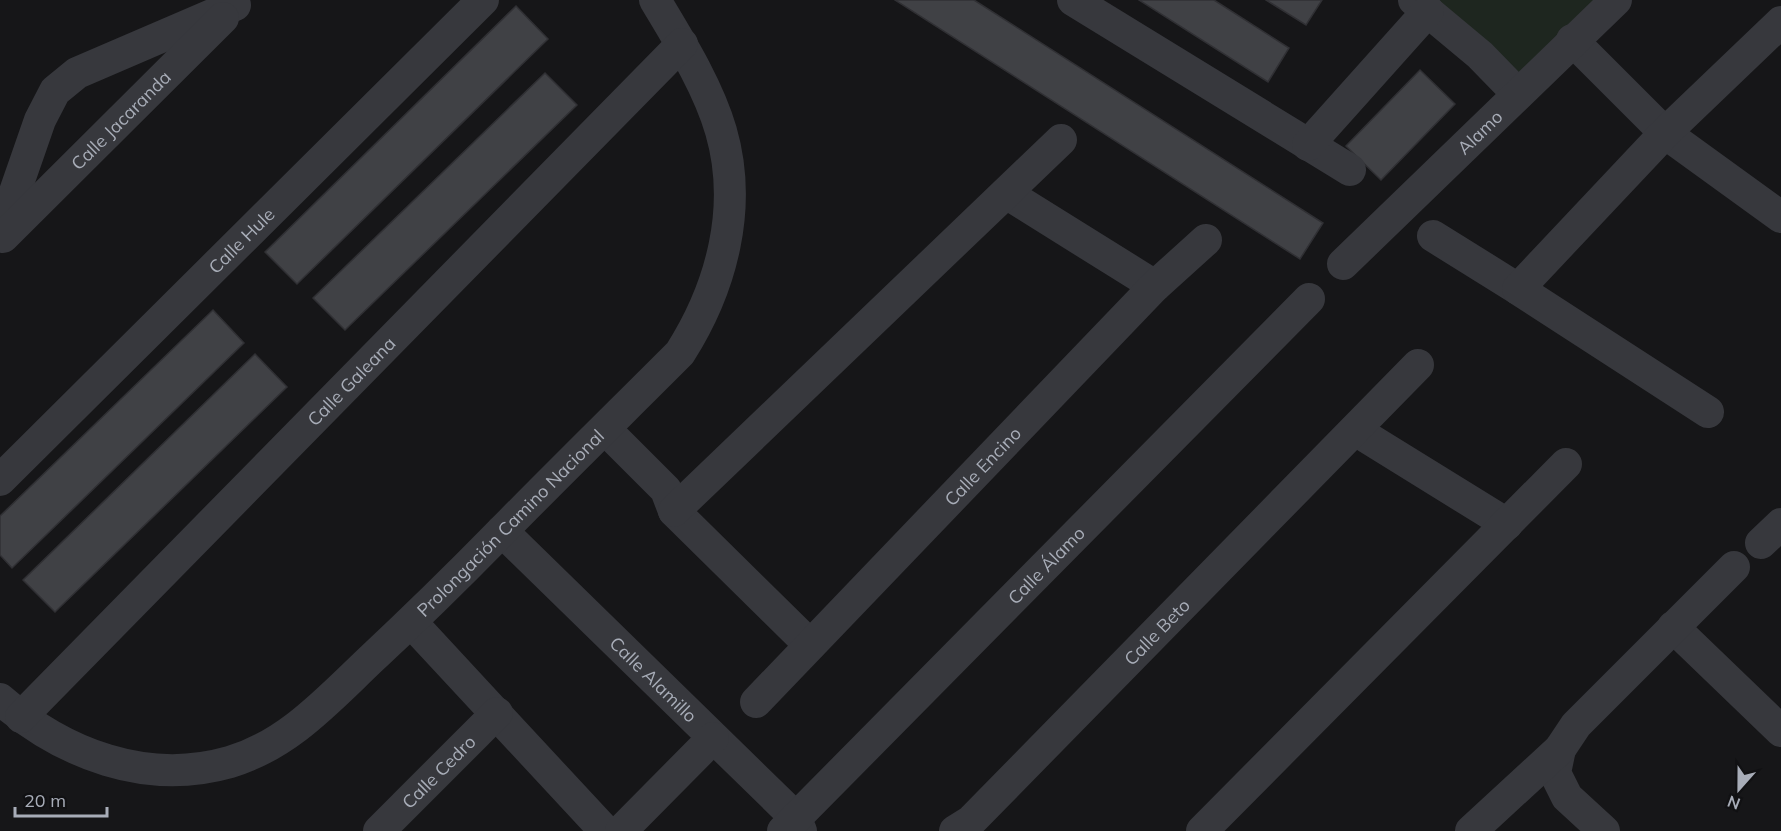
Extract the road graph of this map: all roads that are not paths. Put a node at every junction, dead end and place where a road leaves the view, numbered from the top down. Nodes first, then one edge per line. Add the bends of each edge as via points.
1 (483, 0) edge
2 (655, 0) edge
3 (1073, 0) edge
4 (1616, 0) edge
5 (238, 3) edge
6 (1421, 5) edge
7 (1781, 22) edge
8 (1572, 40) junction
9 (682, 44) junction
10 (1518, 93) junction
11 (1665, 133) junction
12 (1061, 140) dead end
13 (1308, 145) junction
14 (1350, 170) dead end
15 (1006, 194) junction
16 (1781, 217) edge
17 (0, 235) edge
18 (1433, 236) dead end
19 (0, 239) edge
20 (1206, 240) dead end
21 (1343, 264) dead end
22 (1155, 286) junction
23 (1518, 288) junction
24 (1309, 299) dead end
25 (1418, 365) dead end
26 (1708, 412) dead end
27 (1355, 430) junction
28 (597, 436) junction
29 (1566, 464) dead end
30 (0, 480) edge
31 (674, 511) junction
32 (1507, 524) junction
33 (502, 531) junction
34 (1734, 567) dead end
35 (411, 622) junction
36 (1673, 627) junction
37 (810, 645) junction
38 (756, 702) dead end
39 (11, 708) edge
40 (497, 713) junction
41 (1781, 731) edge
42 (713, 738) junction
43 (1560, 749) junction
44 (799, 827) edge
45 (379, 831) edge
46 (605, 831) edge
47 (621, 831) edge
48 (956, 831) edge
49 (1202, 831) edge
50 (1471, 831) edge
51 (1604, 831) edge

1 - 30 street, Calle Hule
2 - 9 street, Prolongación Camino Nacional
3 - 13 street
4 - 8 street, Alamo
5 - 17 street via 77,73 55,91 40,120
5 - 19 street, Calle Jacaranda
6 - 10 street
6 - 13 street
7 - 11 street
8 - 10 street, Alamo
8 - 11 street
9 - 28 street, Prolongación Camino Nacional via 711,104 727,156 729,211 720,267 698,325 680,353
9 - 39 street, Calle Galeana
10 - 21 street, Alamo
11 - 16 street
11 - 23 street
12 - 15 street
13 - 14 street
15 - 22 street
15 - 31 street
18 - 23 street
20 - 22 street, Calle Encino
22 - 37 street, Calle Encino
23 - 26 street
24 - 44 street, Calle Álamo
25 - 27 street, Calle Beto
27 - 32 street
27 - 48 street, Calle Beto via 971,821
28 - 31 street via 650,503
28 - 33 street, Prolongación Camino Nacional
29 - 32 street
31 - 37 street
32 - 49 street
33 - 35 street, Prolongación Camino Nacional
33 - 42 street, Calle Alamillo
34 - 36 street
35 - 39 street, Prolongación Camino Nacional via 304,722 281,739 229,762 173,770 112,763 56,740
35 - 40 street
36 - 41 street
36 - 43 street via 1576,725
37 - 38 street, Calle Encino
40 - 45 street, Calle Cedro
40 - 46 street
42 - 44 street, Calle Alamillo
42 - 47 street
43 - 50 street
43 - 51 street via 1555,773 1567,797

